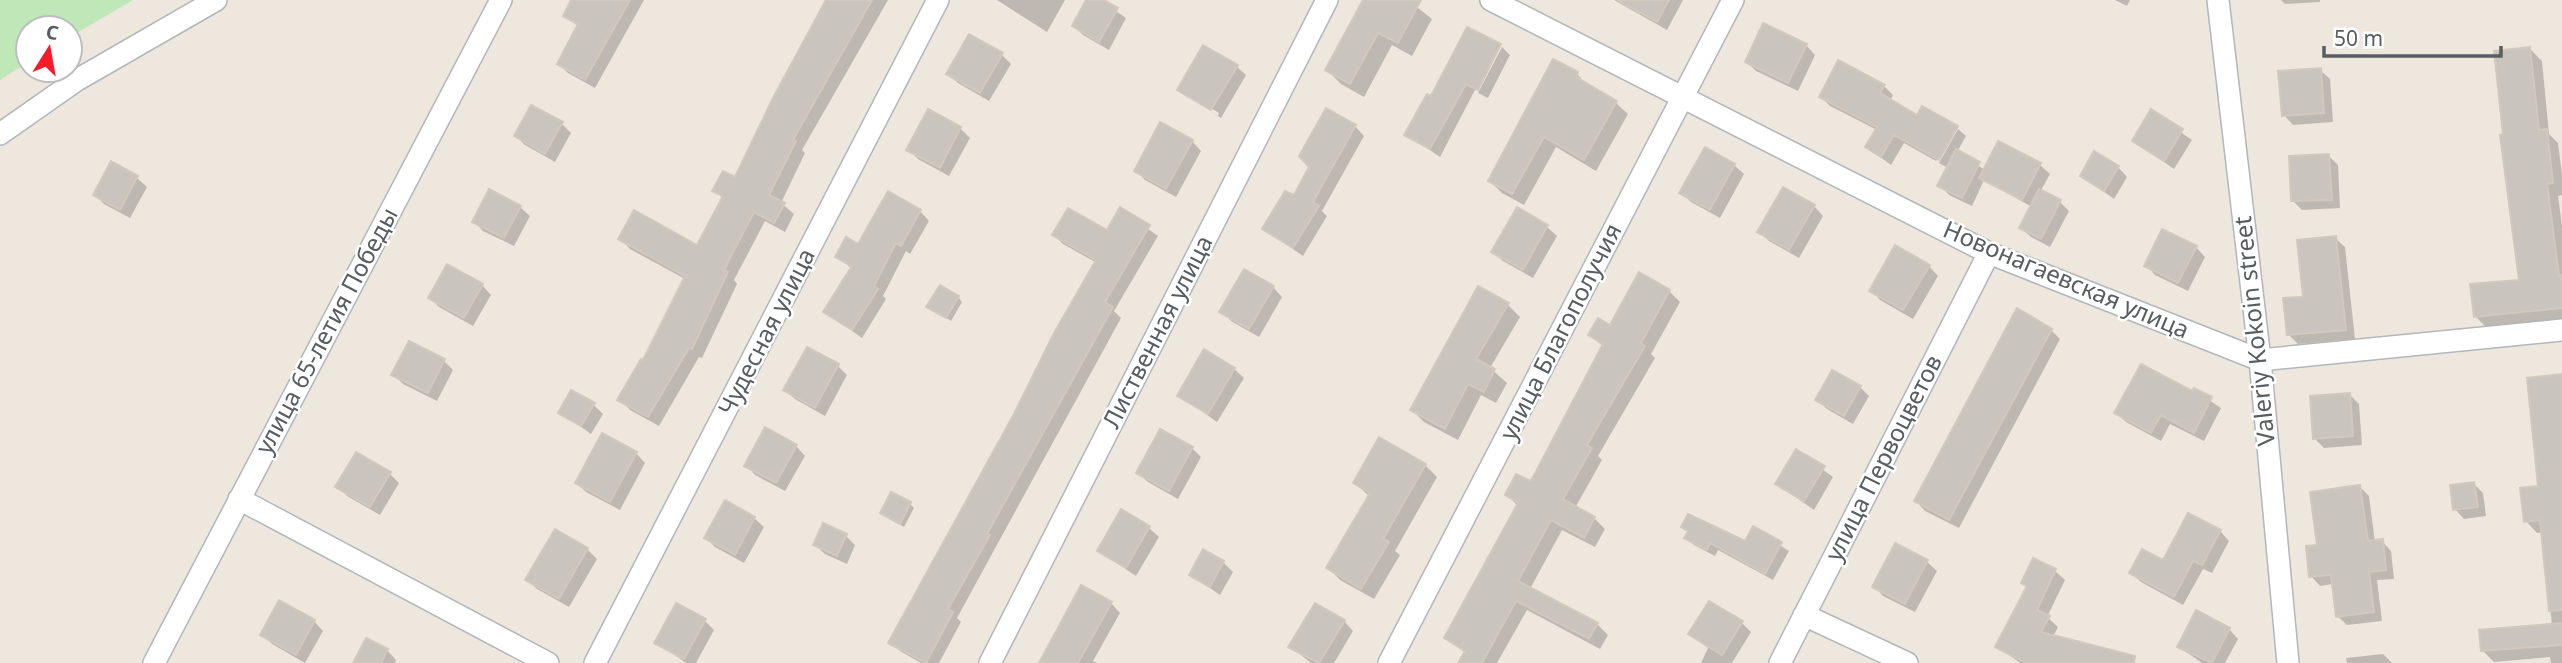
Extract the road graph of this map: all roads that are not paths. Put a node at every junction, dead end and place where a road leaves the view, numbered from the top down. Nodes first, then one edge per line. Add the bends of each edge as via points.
1 (216, 0) edge
2 (501, 0) edge
3 (938, 0) edge
4 (1327, 0) edge
5 (1491, 0) edge
6 (1733, 0) edge
7 (2218, 0) edge
8 (1683, 97) junction
9 (0, 134) edge
10 (1989, 253) junction
11 (2562, 330) edge
12 (2260, 360) junction
13 (239, 499) junction
14 (1804, 615) junction
15 (154, 663) edge
16 (548, 663) edge
17 (595, 663) edge
18 (990, 663) edge
19 (1390, 663) edge
20 (1780, 663) edge
21 (1906, 663) edge
22 (2288, 663) edge

1 - 9 street via 76,80
2 - 13 street, улица 65-летия Победы
3 - 17 street, Чудесная улица
4 - 18 street, Лиственная улица
5 - 8 street, Новонагаевская улица
6 - 8 street, улица Благополучия
7 - 12 street, Valeriy Kokoin street
8 - 10 street, Новонагаевская улица
8 - 19 street, улица Благополучия
10 - 12 street, Новонагаевская улица
10 - 14 street, улица Первоцветов
11 - 12 street, Новонагаевская улица
12 - 22 street, Valeriy Kokoin street
13 - 15 street, улица 65-летия Победы
13 - 16 street
14 - 20 street, улица Первоцветов
14 - 21 street

